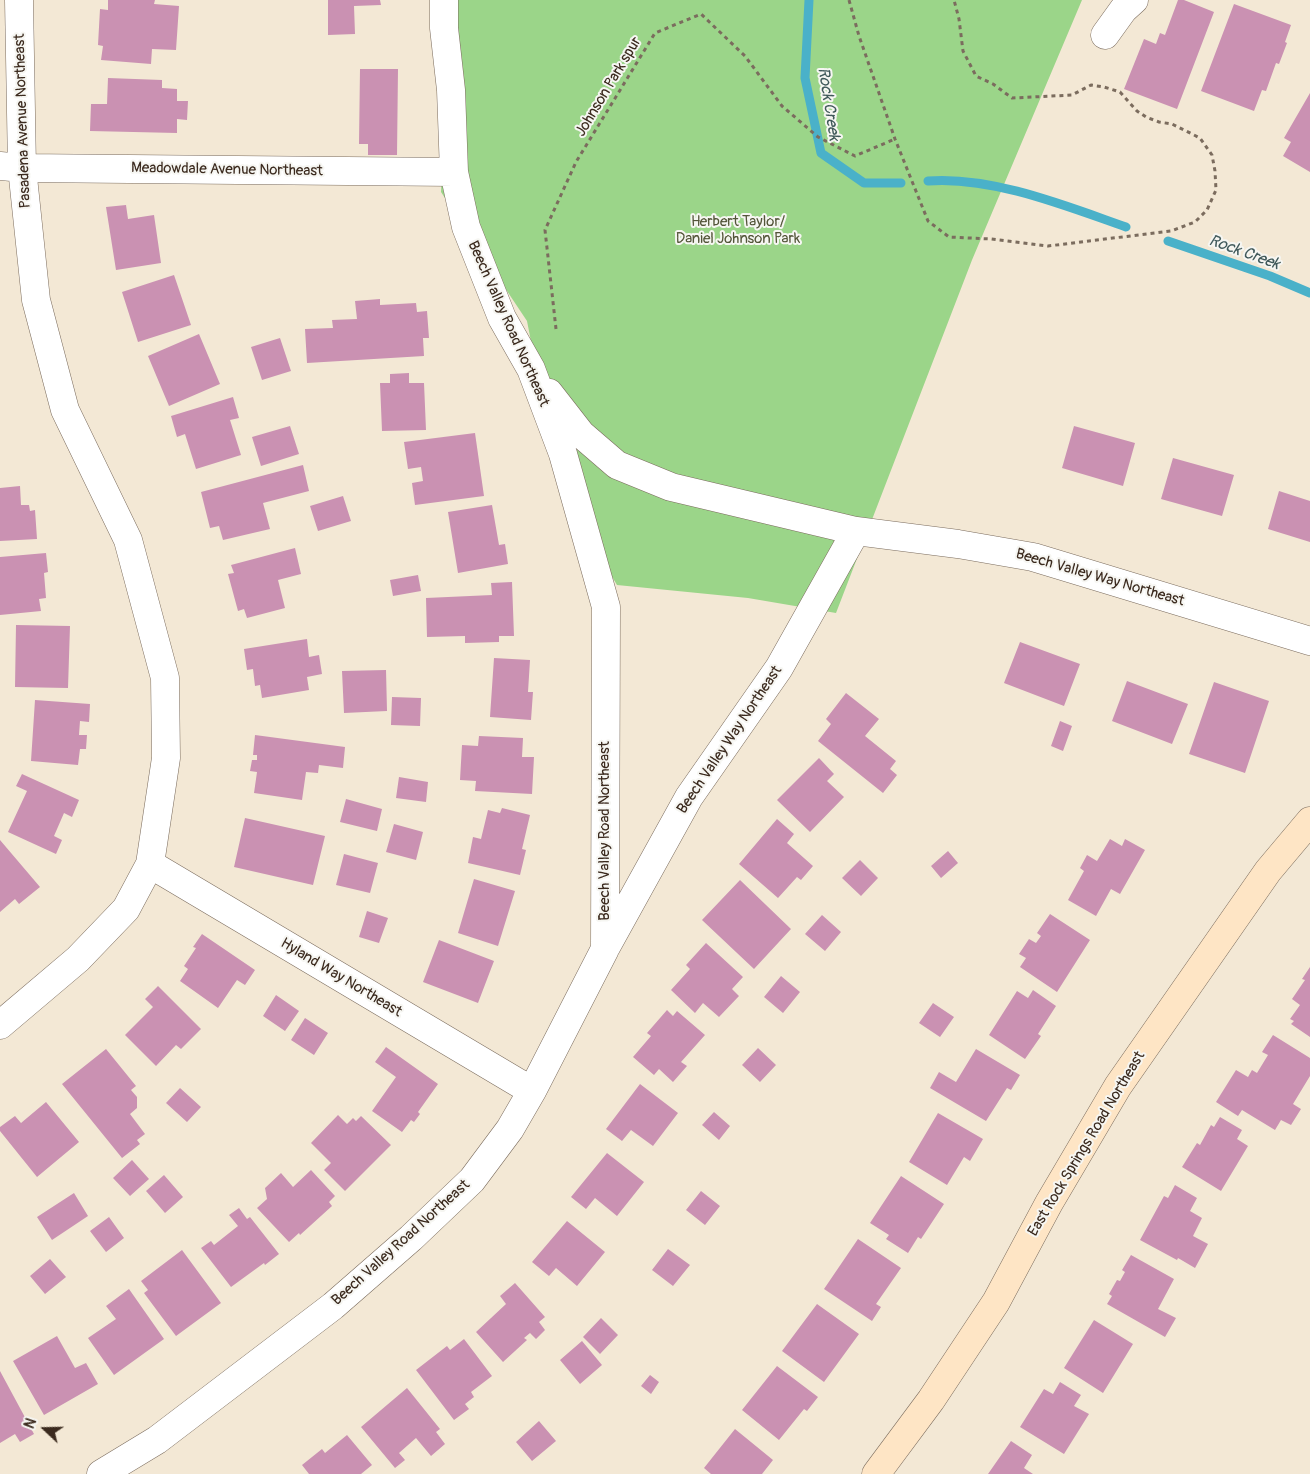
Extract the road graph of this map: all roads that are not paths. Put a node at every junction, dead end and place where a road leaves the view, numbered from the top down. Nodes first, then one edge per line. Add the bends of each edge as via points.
1 (19, 0) edge
2 (444, 0) edge
3 (1134, 0) edge
4 (1105, 35) dead end
5 (11, 167) edge
6 (454, 172) junction
7 (531, 369) junction
8 (856, 531) junction
9 (1310, 640) edge
10 (1310, 821) edge
11 (150, 864) junction
12 (605, 949) junction
13 (0, 1025) edge
14 (532, 1091) junction
15 (101, 1474) edge
16 (876, 1474) edge

1 - 5 street, Pasadena Avenue Northeast
2 - 6 street, Beech Valley Road Northeast
3 - 4 street
5 - 6 street, Meadowdale Avenue Northeast
5 - 11 street, Pasadena Avenue Northeast via 36,300 65,410 128,540 165,678 166,758
6 - 7 street, Beech Valley Road Northeast via 466,227 502,318
7 - 8 street, Beech Valley Way Northeast via 581,434 617,465 671,488
7 - 12 street, Beech Valley Road Northeast via 563,454 606,607
8 - 9 street, Beech Valley Way Northeast via 1033,557
8 - 12 street, Beech Valley Way Northeast via 780,668 689,797
10 - 16 street, East Rock Springs Road Northeast via 1268,871 1118,1086 1049,1203 996,1302 931,1400
11 - 13 street, Pasadena Avenue Northeast via 126,909 78,958
11 - 14 street, Hyland Way Northeast
12 - 14 street, Beech Valley Road Northeast
14 - 15 street, Beech Valley Road Northeast via 510,1129 472,1180 411,1238 333,1306 165,1434

